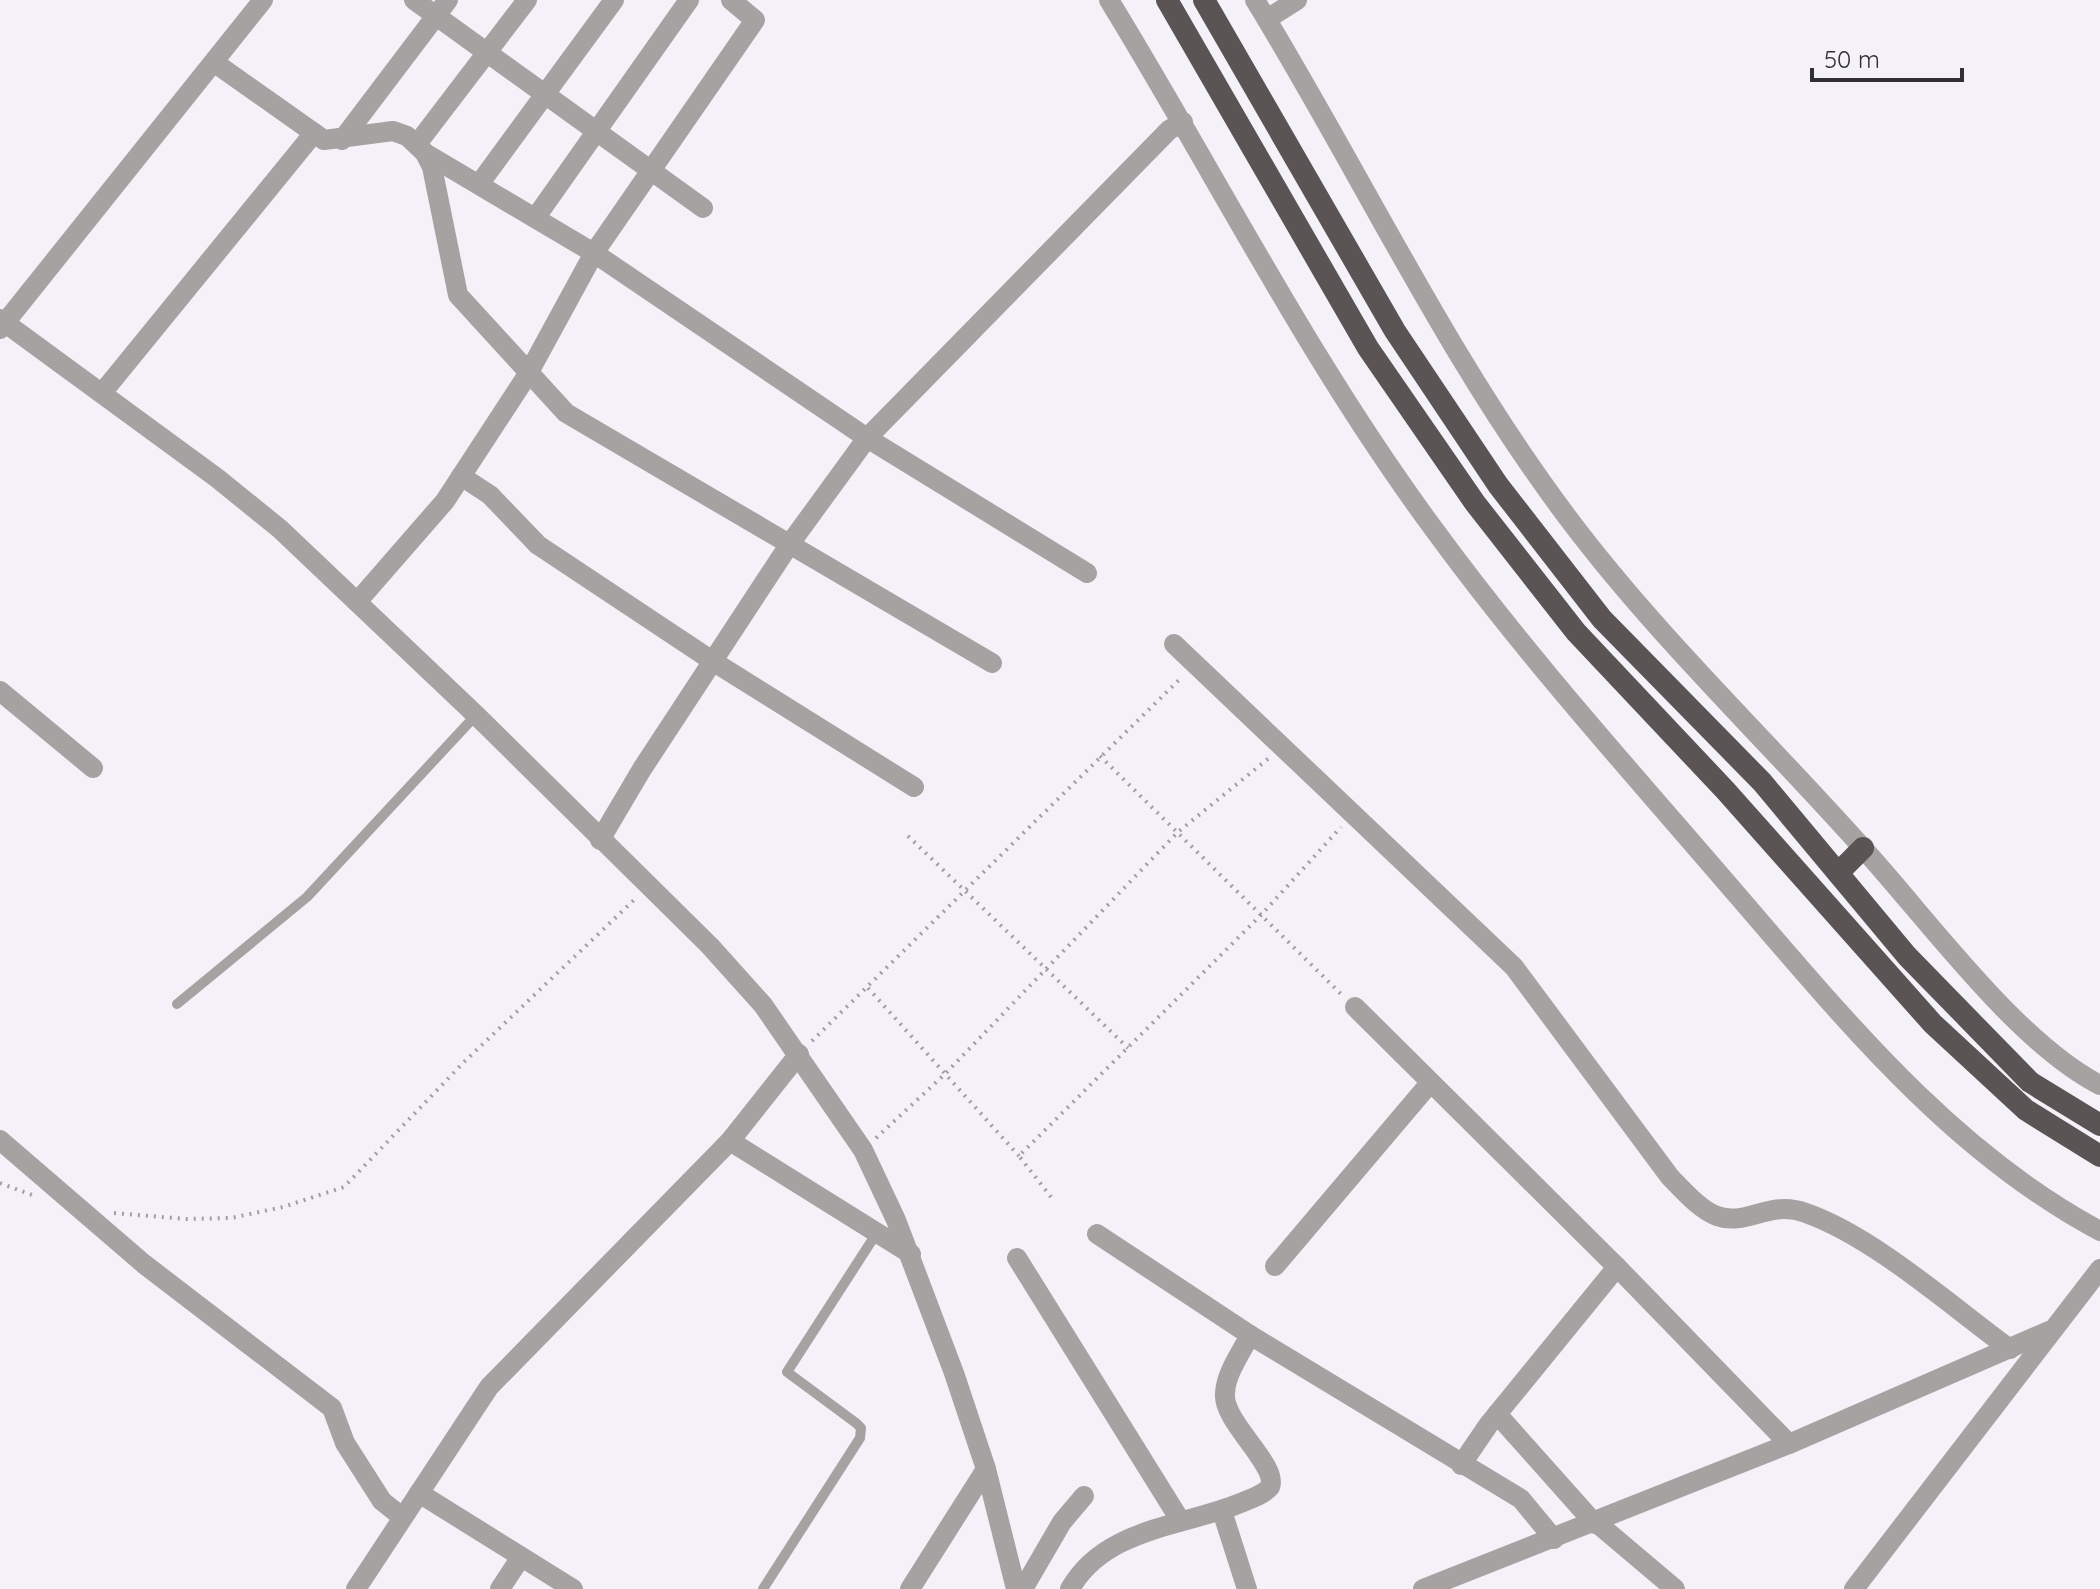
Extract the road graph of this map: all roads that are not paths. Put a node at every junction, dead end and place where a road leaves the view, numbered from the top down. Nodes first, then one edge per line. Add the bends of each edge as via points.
1 (263, 0) edge
2 (414, 0) edge
3 (527, 0) edge
4 (614, 0) edge
5 (689, 0) edge
6 (731, 0) edge
7 (1109, 0) edge
8 (1167, 0) edge
9 (1204, 0) edge
10 (1255, 0) edge
11 (1297, 0) edge
12 (442, 8) edge
13 (1267, 19) junction
14 (486, 52) junction
15 (215, 63) junction
16 (546, 95) junction
17 (1183, 122) junction
18 (596, 131) junction
19 (314, 133) junction
20 (342, 140) junction
21 (421, 148) junction
22 (650, 170) junction
23 (480, 183) junction
24 (703, 208) dead end
25 (536, 217) junction
26 (594, 253) junction
27 (2, 324) edge
28 (528, 374) junction
29 (102, 393) junction
30 (867, 438) junction
31 (461, 476) junction
32 (789, 545) junction
33 (1087, 573) dead end
34 (357, 602) junction
35 (1174, 644) dead end
36 (714, 662) junction
37 (992, 663) dead end
38 (0, 691) edge
39 (476, 715) junction
40 (93, 768) dead end
41 (914, 787) dead end
42 (600, 840) junction
43 (1863, 848) junction
44 (1838, 873) junction
45 (177, 1004) dead end
46 (1355, 1007) road end
47 (799, 1054) junction
48 (1430, 1083) junction
49 (2100, 1085) edge
50 (2100, 1125) edge
51 (0, 1140) edge
52 (730, 1141) junction
53 (2100, 1156) edge
54 (2100, 1231) edge
55 (876, 1234) junction
56 (1097, 1234) dead end
57 (911, 1254) junction
58 (1017, 1258) dead end
59 (1275, 1266) dead end
60 (1617, 1267) junction
61 (2100, 1269) edge
62 (2049, 1331) junction
63 (1250, 1335) junction
64 (2010, 1349) junction
65 (1497, 1414) junction
66 (1789, 1444) junction
67 (1461, 1465) junction
68 (986, 1469) junction
69 (419, 1493) junction
70 (1084, 1496) dead end
71 (1222, 1511) junction
72 (402, 1517) junction
73 (1180, 1520) junction
74 (1596, 1524) junction
75 (1554, 1539) junction
76 (521, 1557) junction
77 (540, 1580) edge
78 (356, 1589) edge
79 (500, 1589) edge
80 (573, 1589) edge
81 (763, 1589) edge
82 (910, 1589) edge
83 (1016, 1589) edge
84 (1023, 1589) edge
85 (1070, 1589) edge
86 (1247, 1589) edge
87 (1423, 1589) edge
88 (1675, 1589) edge
89 (1854, 1589) edge

1 - 15 street
2 - 12 street
3 - 14 street
4 - 16 street
5 - 18 street
6 - 22 street via 755,20
7 - 17 street
8 - 53 highway via 1368,348 1475,503 1576,632 1933,1024 2026,1110
9 - 44 highway via 1395,331 1498,485 1602,619 1762,782
10 - 13 street
11 - 13 street
12 - 14 street
12 - 20 street
13 - 43 street via 1468,374 1567,517 1647,618
14 - 16 street
14 - 21 street
15 - 19 street
15 - 27 street
16 - 18 street
16 - 23 street
17 - 30 street via 1068,230
17 - 54 street via 1274,287 1354,413 1436,532 1535,657 1848,1023 1936,1115 2003,1169
18 - 22 street
18 - 25 street
19 - 20 street via 324,140
19 - 29 street
20 - 21 street via 393,131
21 - 23 street
21 - 28 street via 432,167 458,295
22 - 24 street
22 - 26 street
23 - 25 street
25 - 26 street
26 - 28 street
26 - 30 street
27 - 29 street
28 - 31 street
28 - 32 street via 590,431
29 - 34 street via 280,529
30 - 32 street
30 - 33 street
31 - 34 street
31 - 36 street via 499,503 538,545
32 - 36 street
32 - 37 street
34 - 39 street
35 - 64 street via 1514,967 1670,1177 1697,1202 1714,1216 1728,1219 1770,1208 1804,1211 1865,1243
36 - 41 street
36 - 42 street
38 - 40 street
39 - 42 street
39 - 45 lane via 307,897
42 - 47 street via 763,1005
43 - 44 highway
43 - 49 street via 2024,1028
44 - 50 highway via 1907,956 2030,1082
46 - 48 street
47 - 52 street
47 - 57 street via 863,1150
48 - 59 street
48 - 60 street
51 - 72 street via 74,1207 332,1408 345,1443 382,1501
52 - 55 street
52 - 69 street via 489,1387
55 - 57 street
55 - 81 lane via 787,1372 856,1423 860,1438
56 - 63 street
57 - 68 street
58 - 73 street
60 - 65 street
60 - 66 street
61 - 62 street
62 - 64 street
62 - 89 street
63 - 67 street
63 - 71 street via 1224,1397 1272,1482 1266,1492
64 - 66 street
65 - 67 street
65 - 74 street
66 - 74 street
67 - 75 street via 1525,1502
68 - 82 street
68 - 83 street
69 - 72 street
69 - 76 street
70 - 84 street via 1062,1522
71 - 73 street
71 - 86 street
72 - 78 street
73 - 85 street via 1097,1555
74 - 75 street
74 - 88 street
75 - 87 street
76 - 77 street
76 - 79 street
77 - 80 street

